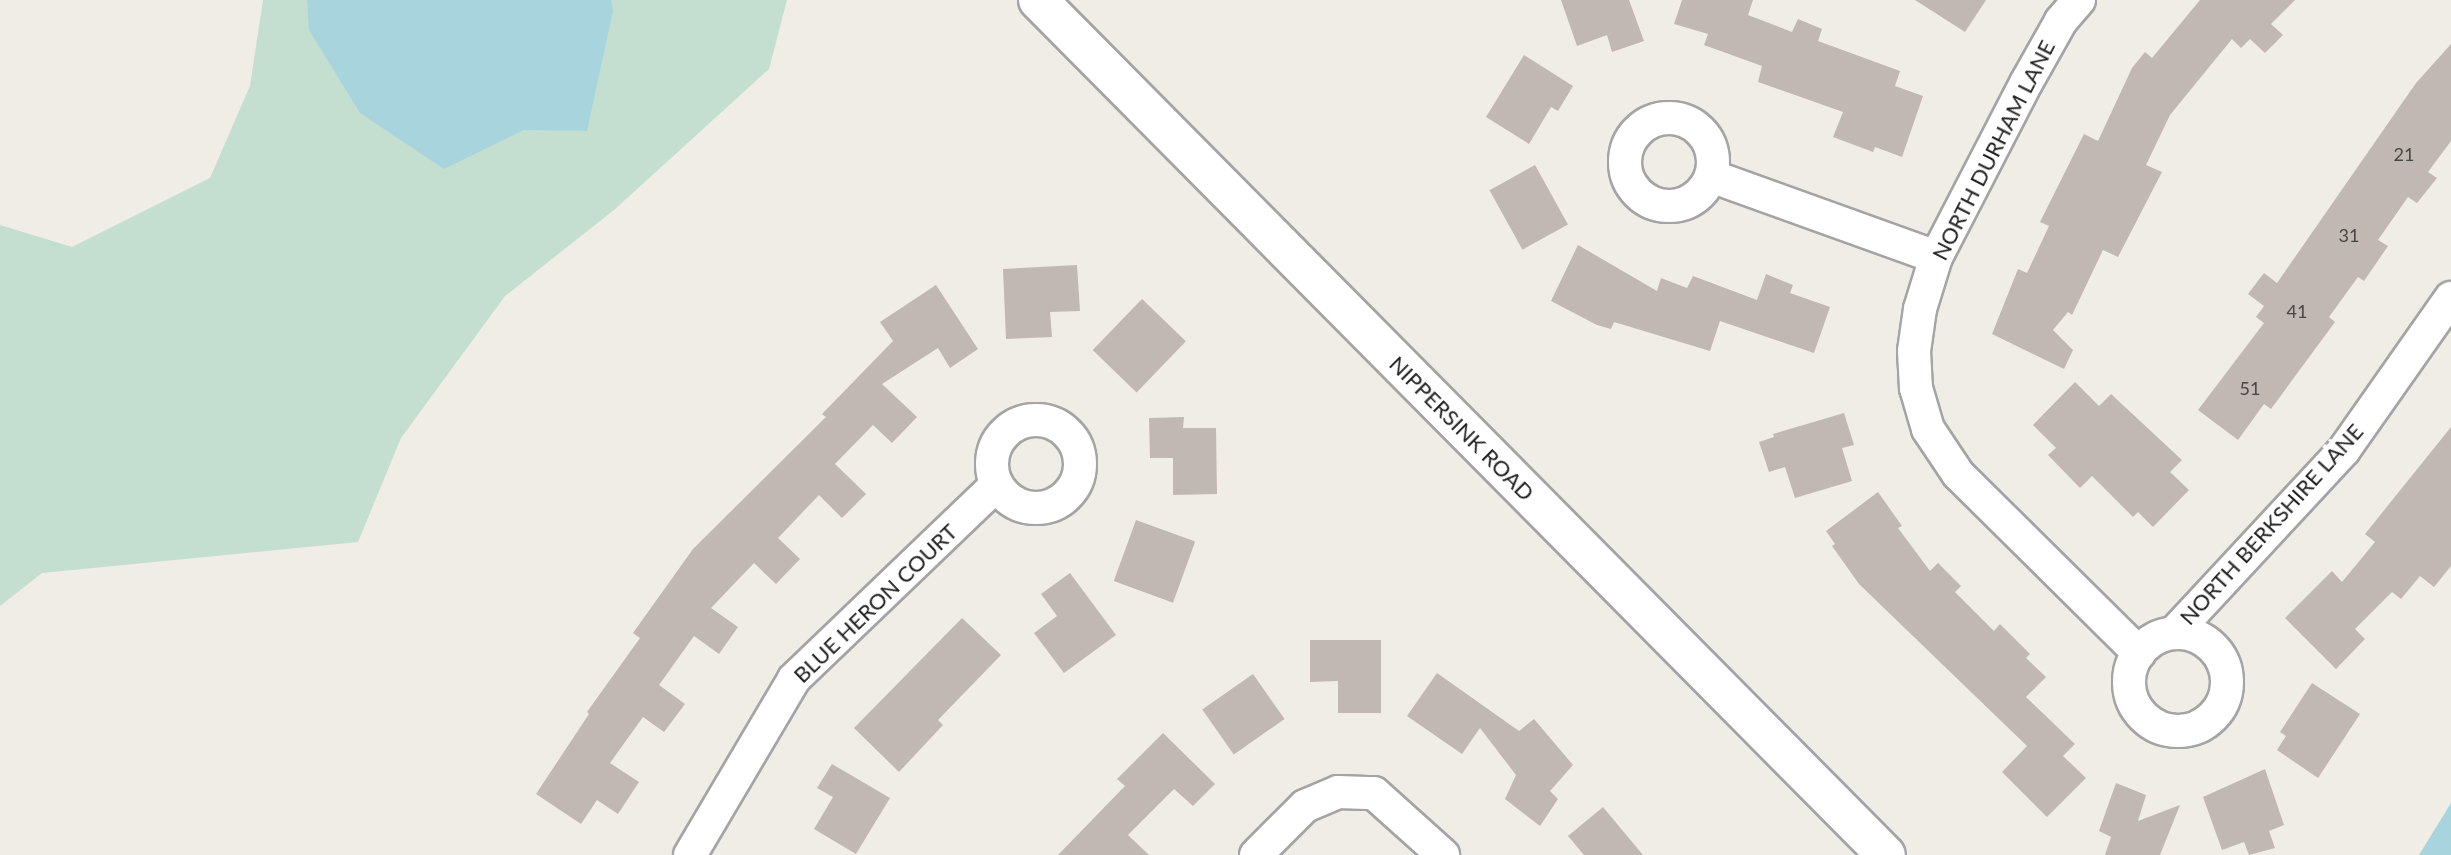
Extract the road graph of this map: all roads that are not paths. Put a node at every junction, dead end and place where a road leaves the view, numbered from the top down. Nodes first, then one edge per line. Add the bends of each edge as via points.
1 (1038, 0) edge
2 (2079, 0) edge
3 (1711, 176) dead end
4 (1936, 257) junction
5 (2451, 298) edge
6 (997, 484) dead end
7 (2174, 633) junction
8 (2139, 653) junction
9 (699, 852) edge
10 (1256, 855) edge
11 (1443, 855) edge
12 (1886, 855) edge

1 - 12 street, NIPPERSINK ROAD
2 - 4 street, NORTH DURHAM LANE via 2061,21
3 - 4 street
4 - 8 street, NORTH DURHAM LANE via 1914,351 1916,388 1928,429 1958,474
5 - 7 street, NORTH BERKSHIRE LANE via 2344,450
6 - 9 street, BLUE HERON COURT via 794,679
7 - 8 street via 2159,636
7 - 8 street via 2204,640 2224,664 2225,695 2208,720 2179,731 2148,720 2131,692 2130,675
10 - 11 street via 1305,806 1338,792 1374,793

